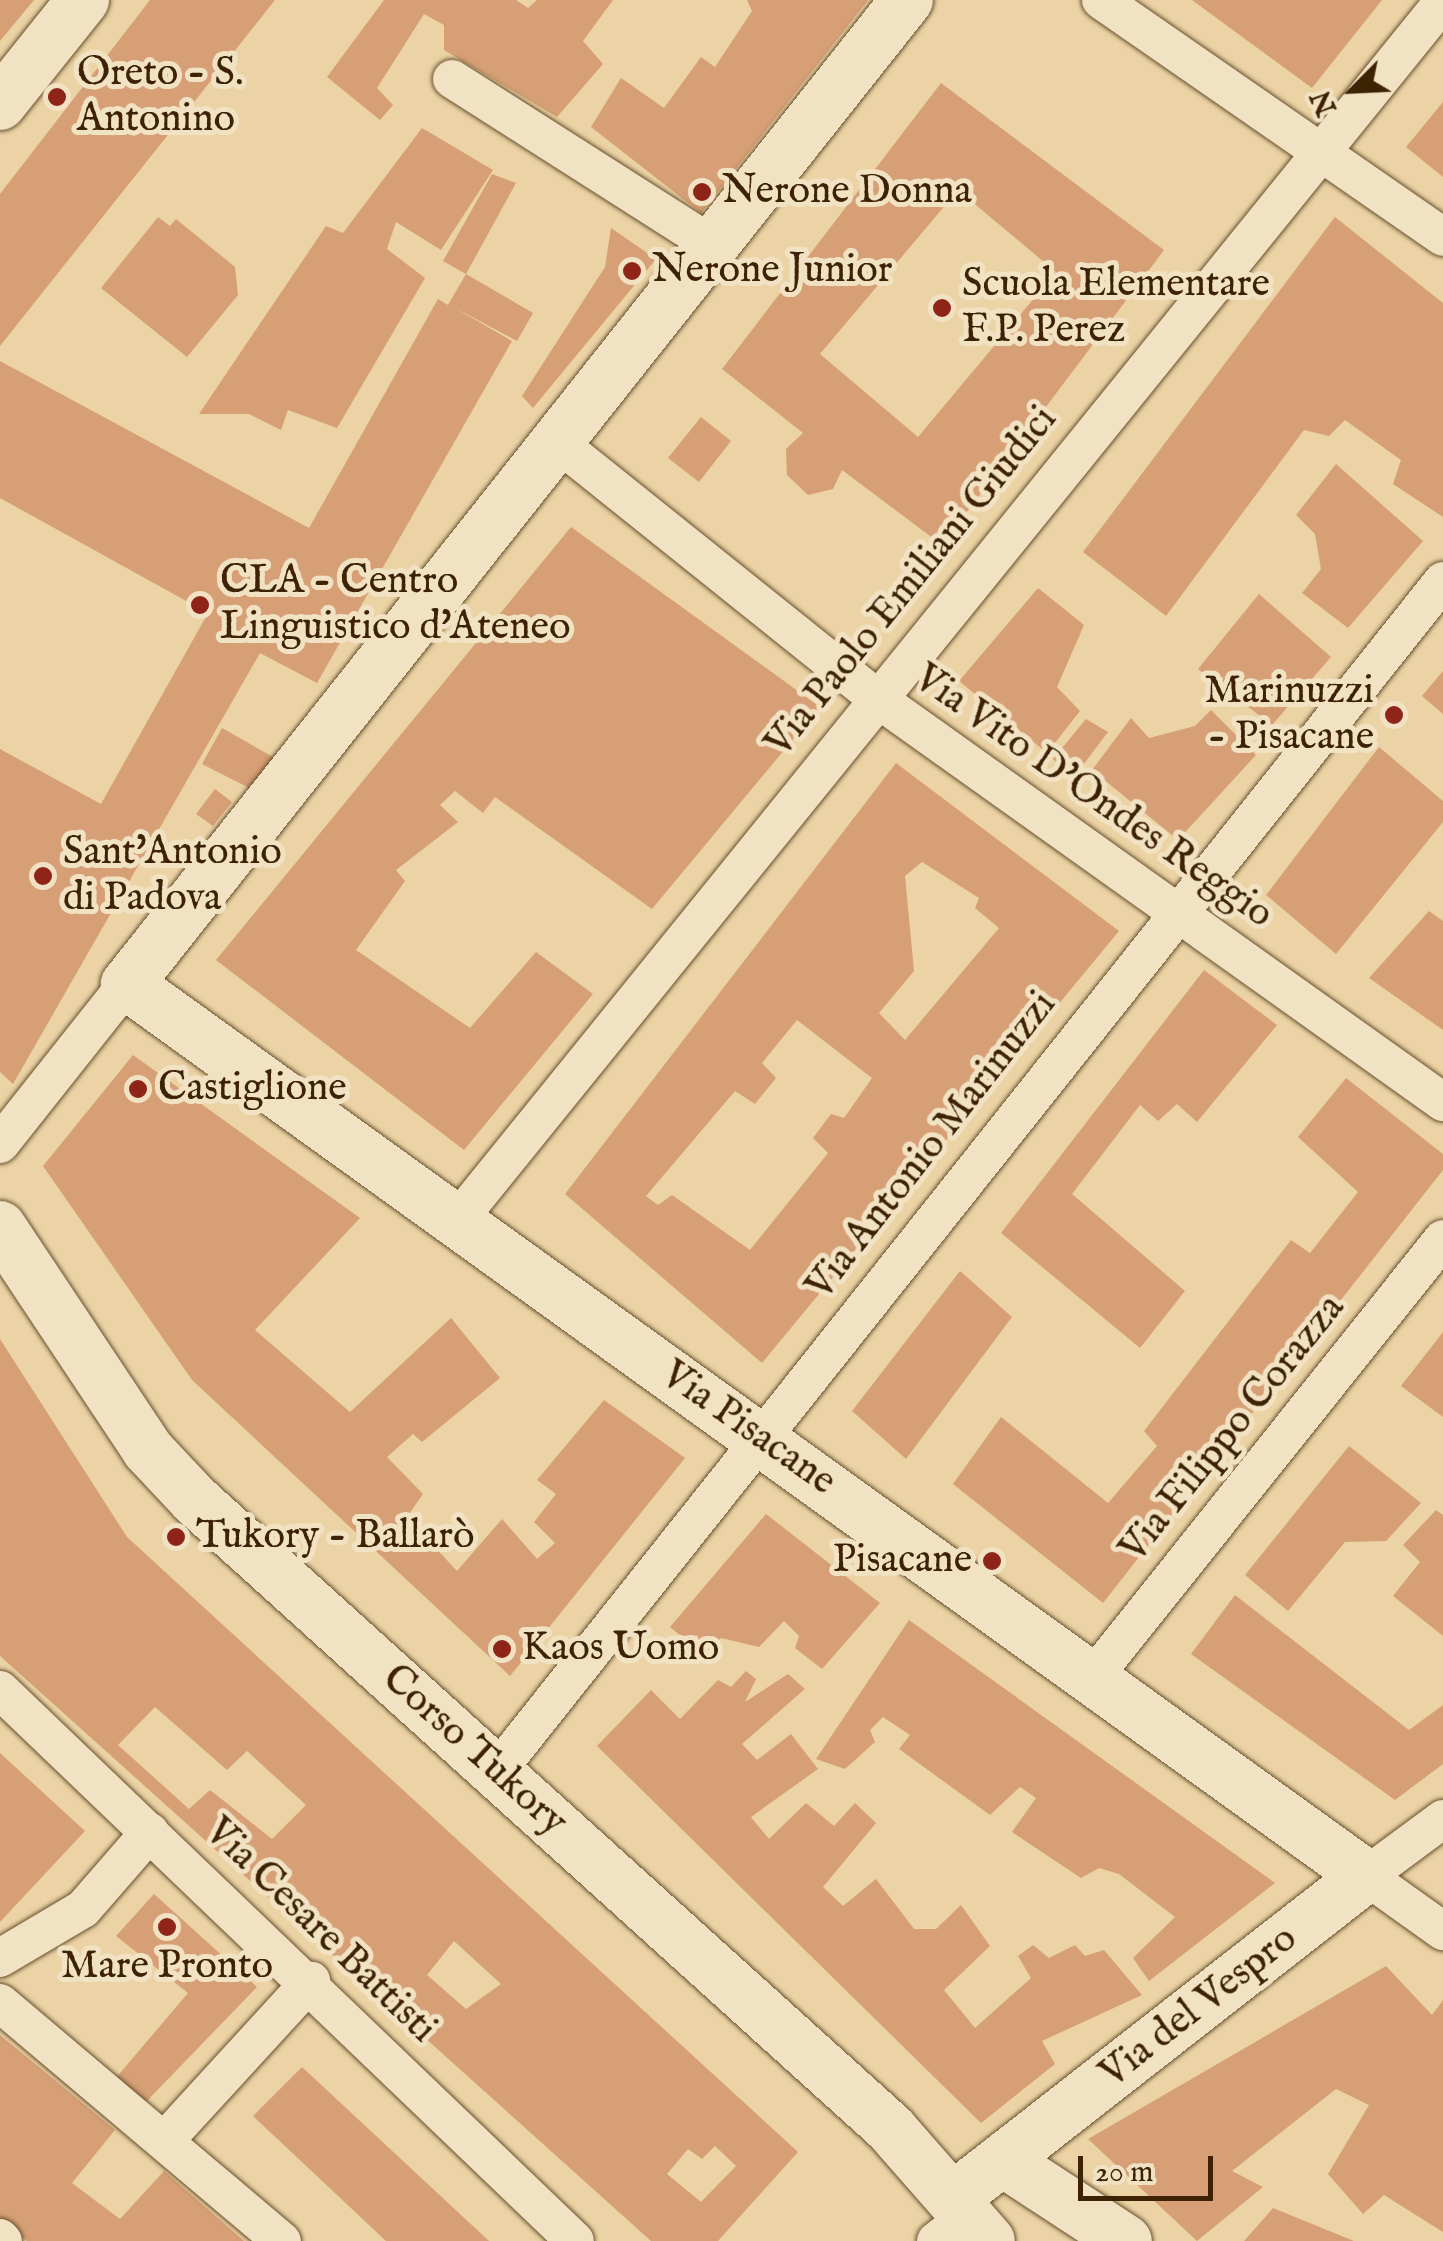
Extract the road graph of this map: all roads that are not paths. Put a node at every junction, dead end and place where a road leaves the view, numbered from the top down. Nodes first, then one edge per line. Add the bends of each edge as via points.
1 (83, 0) edge
2 (908, 0) edge
3 (1101, 0) edge
4 (1443, 2) edge
5 (452, 79) dead end
6 (0, 104) edge
7 (1326, 149) junction
8 (1443, 237) edge
9 (713, 245) junction
10 (557, 442) junction
11 (1443, 581) edge
12 (875, 697) junction
13 (1175, 910) junction
14 (127, 984) junction
15 (1443, 1102) edge
16 (0, 1144) edge
17 (456, 1222) junction
18 (0, 1227) edge
19 (1443, 1238) edge
20 (760, 1437) junction
21 (1094, 1676) junction
22 (0, 1690) edge
23 (497, 1771) junction
24 (1443, 1819) edge
25 (150, 1832) junction
26 (1366, 1876) junction
27 (1443, 1931) edge
28 (0, 1958) edge
29 (311, 1981) junction
30 (0, 2003) edge
31 (168, 2136) junction
32 (1002, 2160) junction
33 (962, 2223) edge
34 (282, 2241) edge
35 (575, 2241) edge
36 (1126, 2241) edge

1 - 6 street
2 - 9 street
3 - 7 street
4 - 7 street, Via Paolo Emiliani Giudici
5 - 9 street
7 - 8 street
7 - 12 street, Via Paolo Emiliani Giudici
9 - 10 street
10 - 12 street, Via Vito D'Ondes Reggio
10 - 14 street
11 - 13 street, Via Antonio Marinuzzi
12 - 13 street, Via Vito D'Ondes Reggio
12 - 17 street, Via Paolo Emiliani Giudici
13 - 15 street, Via Vito D'Ondes Reggio
13 - 20 street, Via Antonio Marinuzzi
14 - 16 street
14 - 17 street, Via Pisacane
17 - 20 street, Via Pisacane
18 - 23 street, Corso Tukory via 148,1450
19 - 21 street, Via Filippo Corazza
20 - 21 street, Via Pisacane
20 - 23 street, Via Antonio Marinuzzi
21 - 26 street, Via Pisacane
22 - 25 street, Via Cesare Battisti
23 - 33 street, Corso Tukory
24 - 26 street, Via del Vespro
25 - 28 street via 82,1909
25 - 29 street, Via Cesare Battisti
26 - 27 street
26 - 32 street, Via del Vespro
29 - 31 street
29 - 35 street, Via Cesare Battisti
30 - 31 street
31 - 34 street
32 - 33 street, Via del Vespro
32 - 36 street

